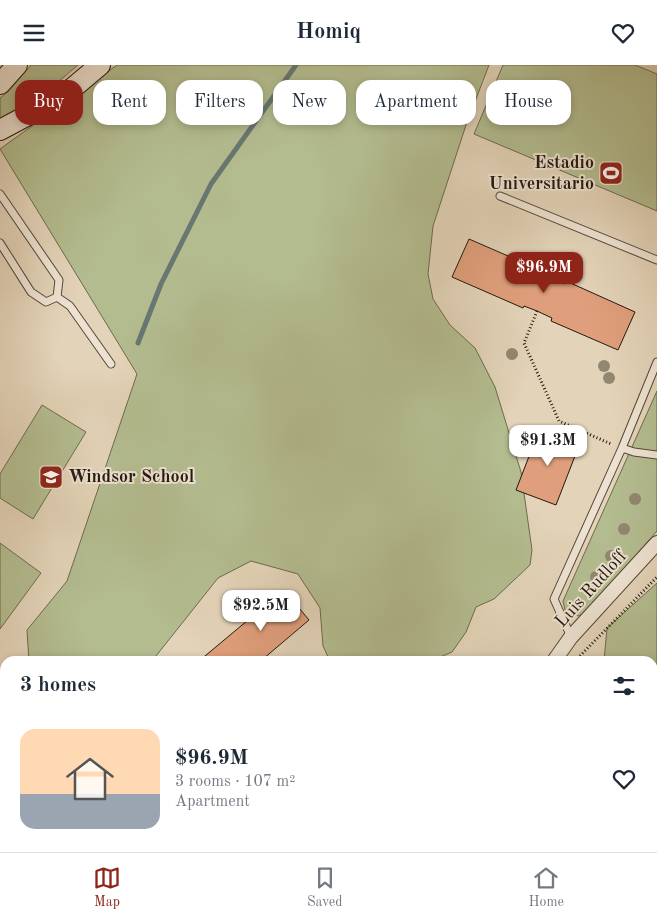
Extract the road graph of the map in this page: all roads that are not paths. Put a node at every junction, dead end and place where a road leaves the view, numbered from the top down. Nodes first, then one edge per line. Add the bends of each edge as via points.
1 (100, 65) edge
2 (0, 130) edge
3 (0, 194) edge
4 (500, 196) dead end
5 (0, 243) edge
6 (657, 260) edge
7 (57, 297) junction
8 (657, 363) edge
9 (111, 364) dead end
10 (622, 448) junction
11 (657, 455) edge
12 (657, 543) edge
13 (571, 637) junction
14 (558, 656) edge

1 - 2 main road via 62,97
3 - 7 lane via 59,280
4 - 6 lane
5 - 7 lane via 31,293 46,302
7 - 9 lane via 70,306
8 - 10 lane
10 - 11 lane
10 - 13 lane via 554,599
12 - 13 street, Luis Rudloff
13 - 14 street, Luis Rudloff

